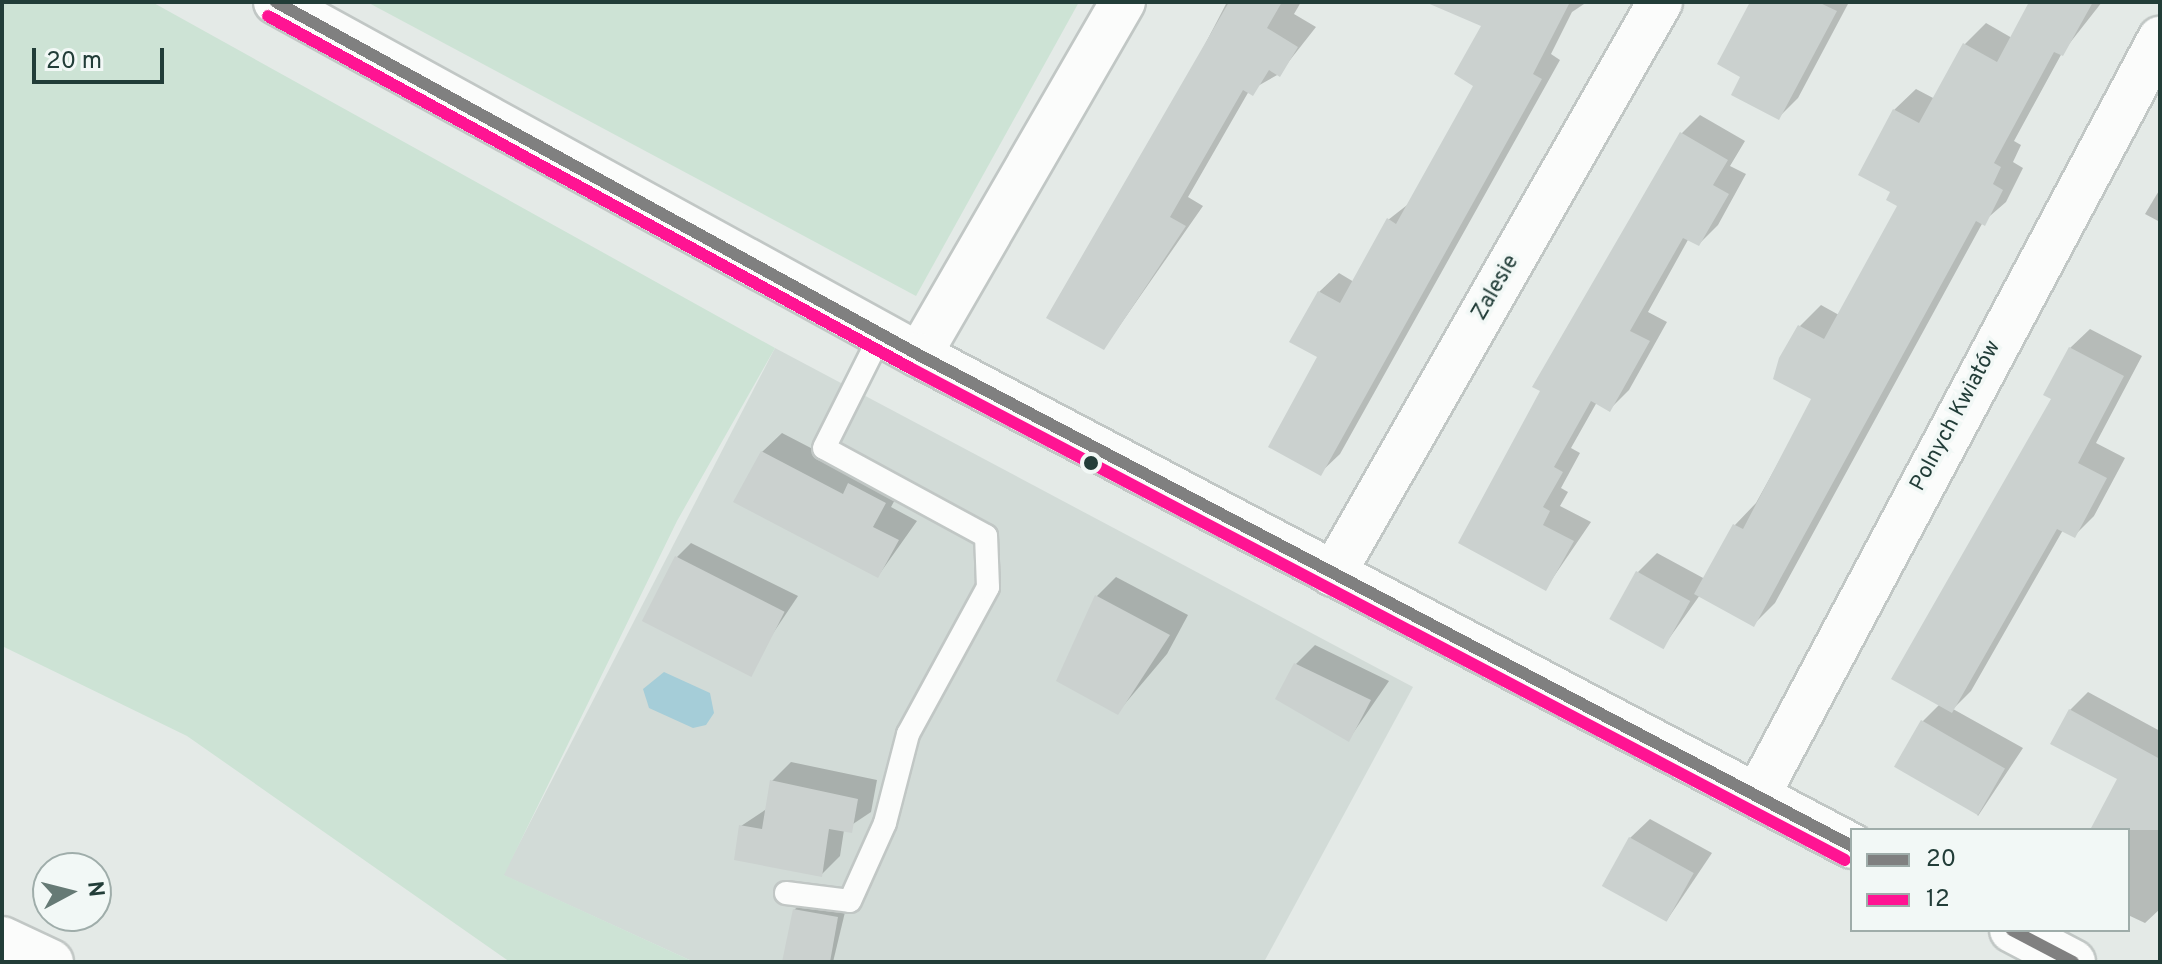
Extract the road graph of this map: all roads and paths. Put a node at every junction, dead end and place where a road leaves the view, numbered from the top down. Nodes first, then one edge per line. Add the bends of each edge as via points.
1 (276, 2) edge
2 (1123, 2) edge
3 (1660, 2) edge
4 (2160, 39) edge
5 (881, 334) junction
6 (919, 355) junction
7 (1333, 574) junction
8 (1757, 796) junction
9 (1850, 845) edge
10 (786, 893) dead end
11 (2016, 932) edge
12 (2, 939) edge
13 (51, 962) edge
14 (2073, 962) edge

1 - 5 street
2 - 6 street
3 - 7 street, Zalesie
4 - 8 street, Polnych Kwiatów
5 - 6 street
5 - 10 lane via 824,448 986,536 988,587 908,734 885,823 850,901
6 - 7 street
7 - 8 street
8 - 9 street
11 - 14 street
12 - 13 street

